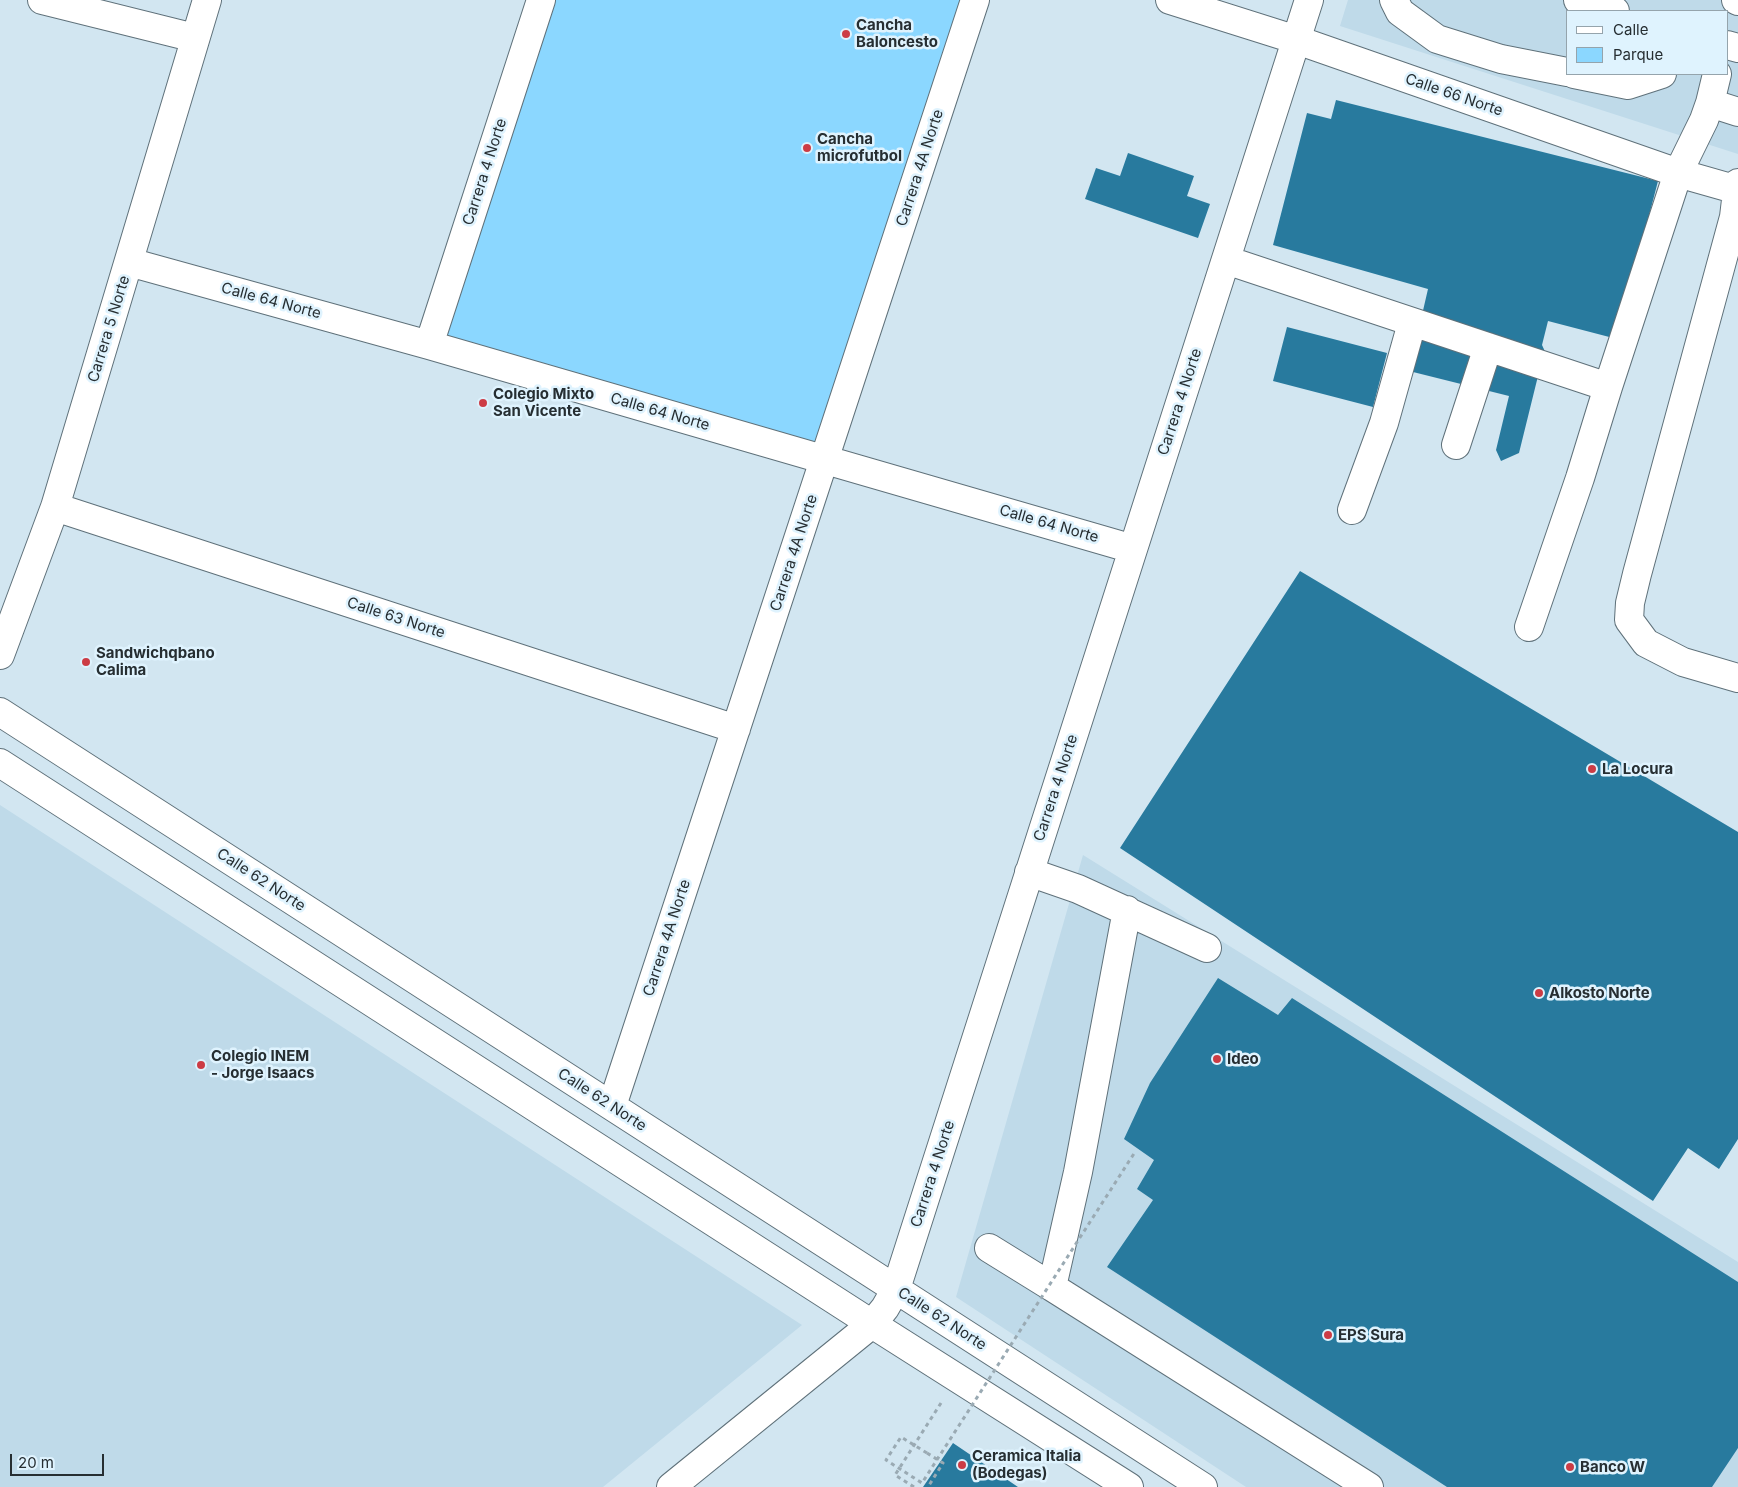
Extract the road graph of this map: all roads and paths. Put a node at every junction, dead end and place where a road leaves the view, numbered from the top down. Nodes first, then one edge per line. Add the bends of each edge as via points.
1 (42, 0) edge
2 (207, 0) edge
3 (541, 0) edge
4 (975, 0) edge
5 (1170, 0) edge
6 (1309, 0) edge
7 (1394, 0) edge
8 (1578, 0) edge
9 (1612, 10) edge
10 (195, 38) junction
11 (1296, 40) junction
12 (1566, 72) edge
13 (1579, 75) edge
14 (1659, 75) edge
15 (1717, 75) edge
16 (1710, 103) junction
17 (1738, 112) edge
18 (1678, 173) junction
19 (1737, 188) edge
20 (1732, 248) edge
21 (1226, 260) junction
22 (129, 262) junction
23 (1412, 323) junction
24 (429, 345) junction
25 (1488, 347) junction
26 (1608, 387) junction
27 (1456, 445) dead end
28 (824, 459) junction
29 (55, 507) junction
30 (1352, 510) dead end
31 (1133, 549) junction
32 (1529, 627) dead end
33 (0, 655) edge
34 (1738, 678) edge
35 (0, 712) edge
36 (736, 729) junction
37 (0, 763) edge
38 (1029, 872) junction
39 (1127, 910) junction
40 (1207, 948) dead end
41 (612, 1106) junction
42 (1135, 1152) dead end
43 (990, 1248) dead end
44 (1052, 1287) junction
45 (896, 1289) junction
46 (872, 1324) junction
47 (943, 1400) dead end
48 (671, 1487) edge
49 (914, 1487) edge
50 (928, 1487) edge
51 (1129, 1487) edge
52 (1203, 1487) edge
53 (1369, 1487) edge

1 - 10 street
2 - 10 street, Carrera 5 Norte
3 - 24 street, Carrera 4 Norte
4 - 28 street, Carrera 4A Norte
5 - 11 street, Calle 66 Norte
6 - 11 street, Carrera 4 Norte
7 - 12 street via 1400,12 1436,39 1501,59
8 - 9 street
10 - 22 street, Carrera 5 Norte
11 - 18 street, Calle 66 Norte
11 - 21 street, Carrera 4 Norte
13 - 14 street via 1628,85
15 - 16 street
16 - 17 street
16 - 18 street
18 - 19 street, Calle 66 Norte
18 - 26 street
19 - 20 street
20 - 34 street via 1637,574 1629,620 1646,643 1684,662
21 - 23 street
21 - 31 street, Carrera 4 Norte
22 - 24 street, Calle 64 Norte
22 - 29 street, Carrera 5 Norte
23 - 25 street
23 - 30 street via 1384,423
24 - 28 street, Calle 64 Norte
25 - 26 street
25 - 27 street
26 - 32 street
28 - 31 street, Calle 64 Norte
28 - 36 street, Carrera 4A Norte
29 - 33 street, Carrera 5 Norte
29 - 36 street, Calle 63 Norte
31 - 38 street, Carrera 4 Norte
35 - 41 street, Calle 62 Norte
36 - 41 street, Carrera 4A Norte
37 - 46 street
38 - 39 street
38 - 45 street, Carrera 4 Norte
39 - 40 street
39 - 44 street via 1078,1172
41 - 45 street, Calle 62 Norte
42 - 50 path, bridge via 922,1484 886,1460 901,1436 927,1453 943,1463
43 - 44 street
44 - 53 street
45 - 46 street, Carrera 4 Norte
45 - 52 street, Calle 62 Norte
46 - 48 street, Carrera 4 Norte
46 - 51 street
47 - 49 path via 895,1475

